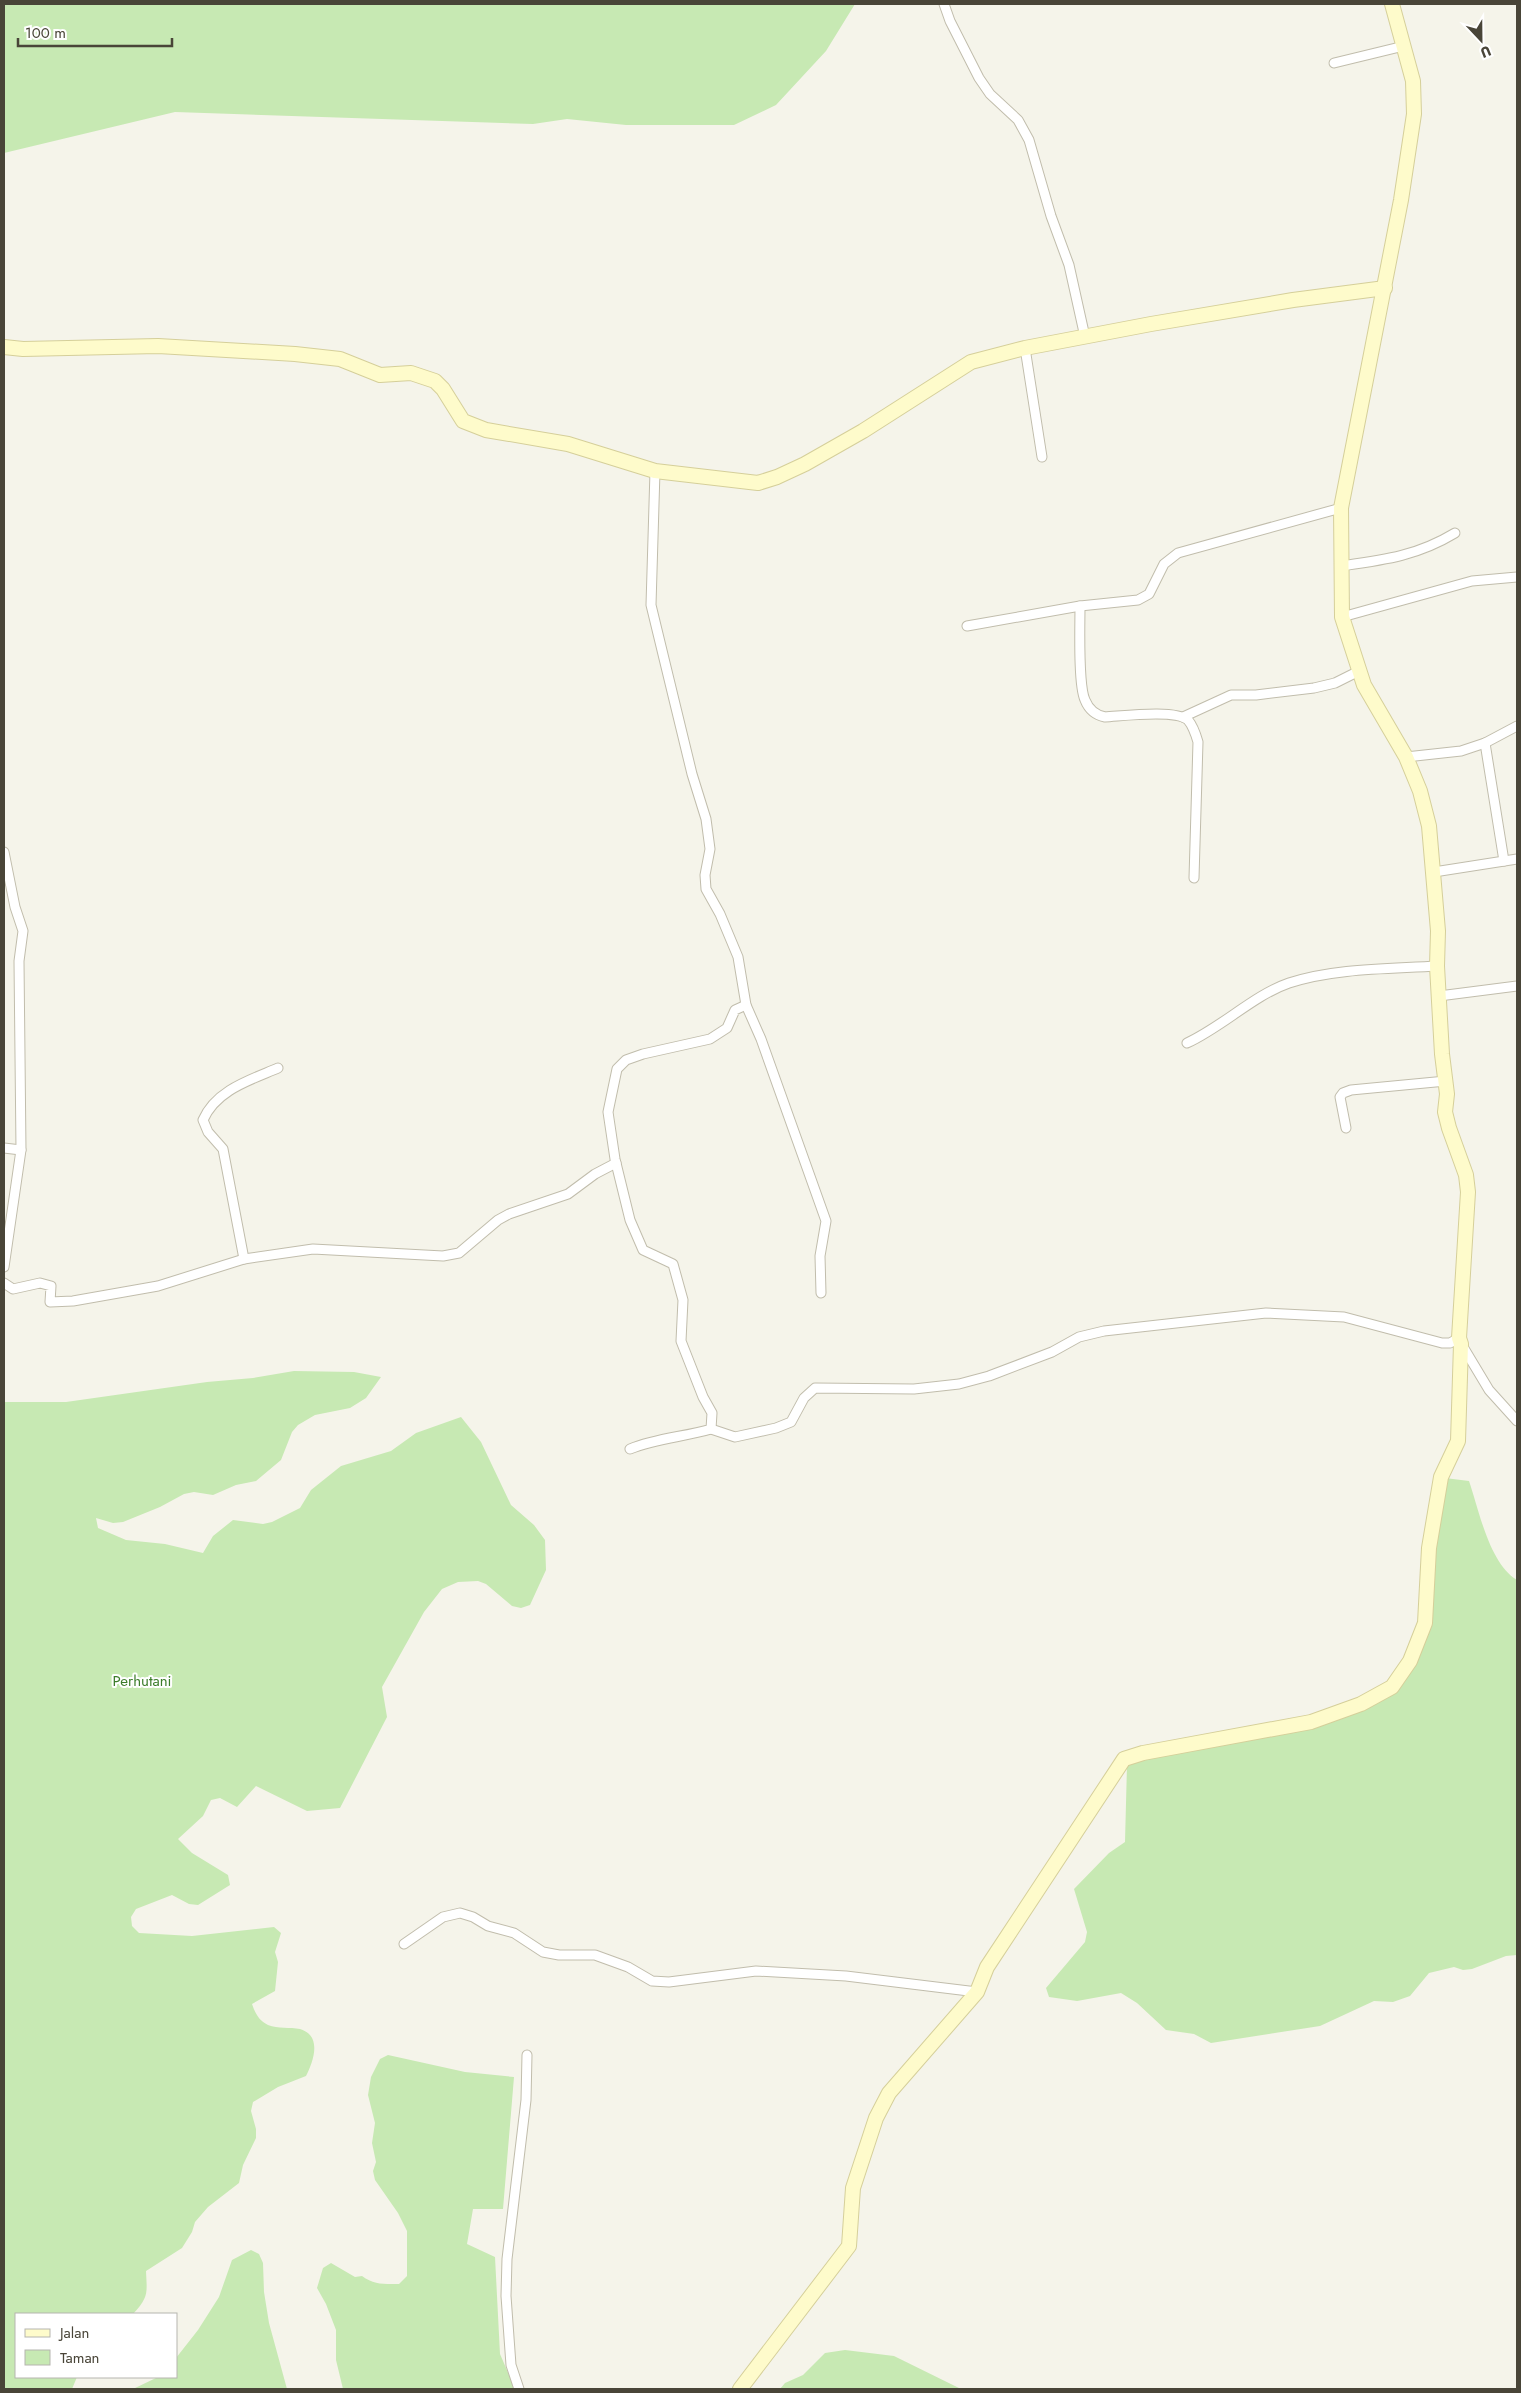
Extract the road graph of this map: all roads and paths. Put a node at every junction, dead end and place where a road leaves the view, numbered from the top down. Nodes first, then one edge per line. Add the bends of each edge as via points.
1 (944, 4) edge
2 (1392, 4) edge
3 (1404, 46) junction
4 (1334, 63) dead end
5 (1385, 288) junction
6 (1085, 337) junction
7 (4, 347) edge
8 (1025, 348) junction
9 (1042, 457) dead end
10 (655, 471) junction
11 (1341, 508) junction
12 (1455, 533) dead end
13 (1341, 566) junction
14 (1517, 576) edge
15 (1080, 606) junction
16 (1342, 617) junction
17 (967, 626) dead end
18 (1359, 671) junction
19 (1183, 717) junction
20 (1517, 726) edge
21 (1485, 743) junction
22 (1406, 758) junction
23 (4, 852) edge
24 (1517, 859) edge
25 (1504, 861) junction
26 (1434, 872) junction
27 (1194, 878) dead end
28 (1437, 966) junction
29 (1517, 986) edge
30 (1438, 996) junction
31 (746, 1005) junction
32 (1187, 1043) dead end
33 (278, 1068) dead end
34 (1446, 1081) junction
35 (1346, 1128) dead end
36 (4, 1148) edge
37 (21, 1150) junction
38 (616, 1163) junction
39 (244, 1259) junction
40 (4, 1267) edge
41 (4, 1283) edge
42 (822, 1293) dead end
43 (1460, 1341) junction
44 (1517, 1421) edge
45 (711, 1428) junction
46 (630, 1448) dead end
47 (404, 1944) dead end
48 (977, 1992) junction
49 (528, 2055) dead end
50 (518, 2389) edge
51 (740, 2389) edge

1 - 6 street via 979,78 990,94 1018,120 1029,140 1069,265
2 - 3 street
3 - 4 street
3 - 5 street via 1413,81 1414,114
5 - 6 street via 1293,300
5 - 11 street
6 - 8 street
7 - 10 street via 158,346 340,359 380,375 411,374 435,381 463,421 470,425 568,444
8 - 9 street
8 - 10 street via 966,365 863,431 777,477 758,482 737,482 707,475
10 - 31 street via 651,605 706,819 710,849 706,889 738,957
11 - 13 street
11 - 15 street via 1178,554 1164,564 1145,597
12 - 13 street via 1401,557
13 - 16 street
14 - 16 street via 1472,581
15 - 17 street
15 - 19 street via 1083,692 1090,710 1105,717
16 - 18 street
18 - 19 street via 1335,683 1314,688 1231,696
18 - 22 street via 1370,697
19 - 27 street via 1189,721 1198,742
20 - 21 street
21 - 22 street via 1461,751
21 - 25 street
22 - 26 street via 1420,791 1429,826
23 - 37 street via 22,931 19,961
24 - 25 street
25 - 26 street
26 - 28 street
28 - 30 street
28 - 32 street via 1340,973 1289,983
29 - 30 street
30 - 34 street
31 - 38 street via 735,1010 727,1028 710,1039 644,1054 626,1060 617,1069 608,1112
31 - 42 street via 826,1221 820,1256
33 - 39 street via 234,1087 208,1108 203,1120 208,1132 223,1149
34 - 35 street via 1343,1093 1340,1097
34 - 43 street via 1446,1120 1466,1174 1468,1192
36 - 37 street
37 - 40 street
38 - 39 street via 594,1174 568,1194 498,1220 459,1253 443,1256 313,1249
38 - 45 street via 630,1220 643,1250 673,1264 683,1300 681,1341 712,1413
39 - 41 street via 158,1286 73,1301 50,1302 50,1286 45,1284 13,1289
43 - 44 street via 1489,1390
43 - 45 street via 1442,1343 1344,1317 1266,1313 1205,1318 1104,1331 1079,1338 989,1376 959,1384 914,1389 816,1388 804,1398 791,1422 776,1428 735,1437
43 - 48 street via 1458,1441 1441,1477 1429,1548 1424,1624 1410,1661 1392,1687 1361,1704 1311,1722 1124,1759 987,1967
45 - 46 street
47 - 48 street via 443,1917 460,1913 514,1933 543,1952 595,1955 628,1967 652,1981 669,1982 756,1971 846,1976
48 - 51 street via 890,2093 876,2118 854,2188 849,2246
49 - 50 street via 526,2100 507,2259 511,2365

